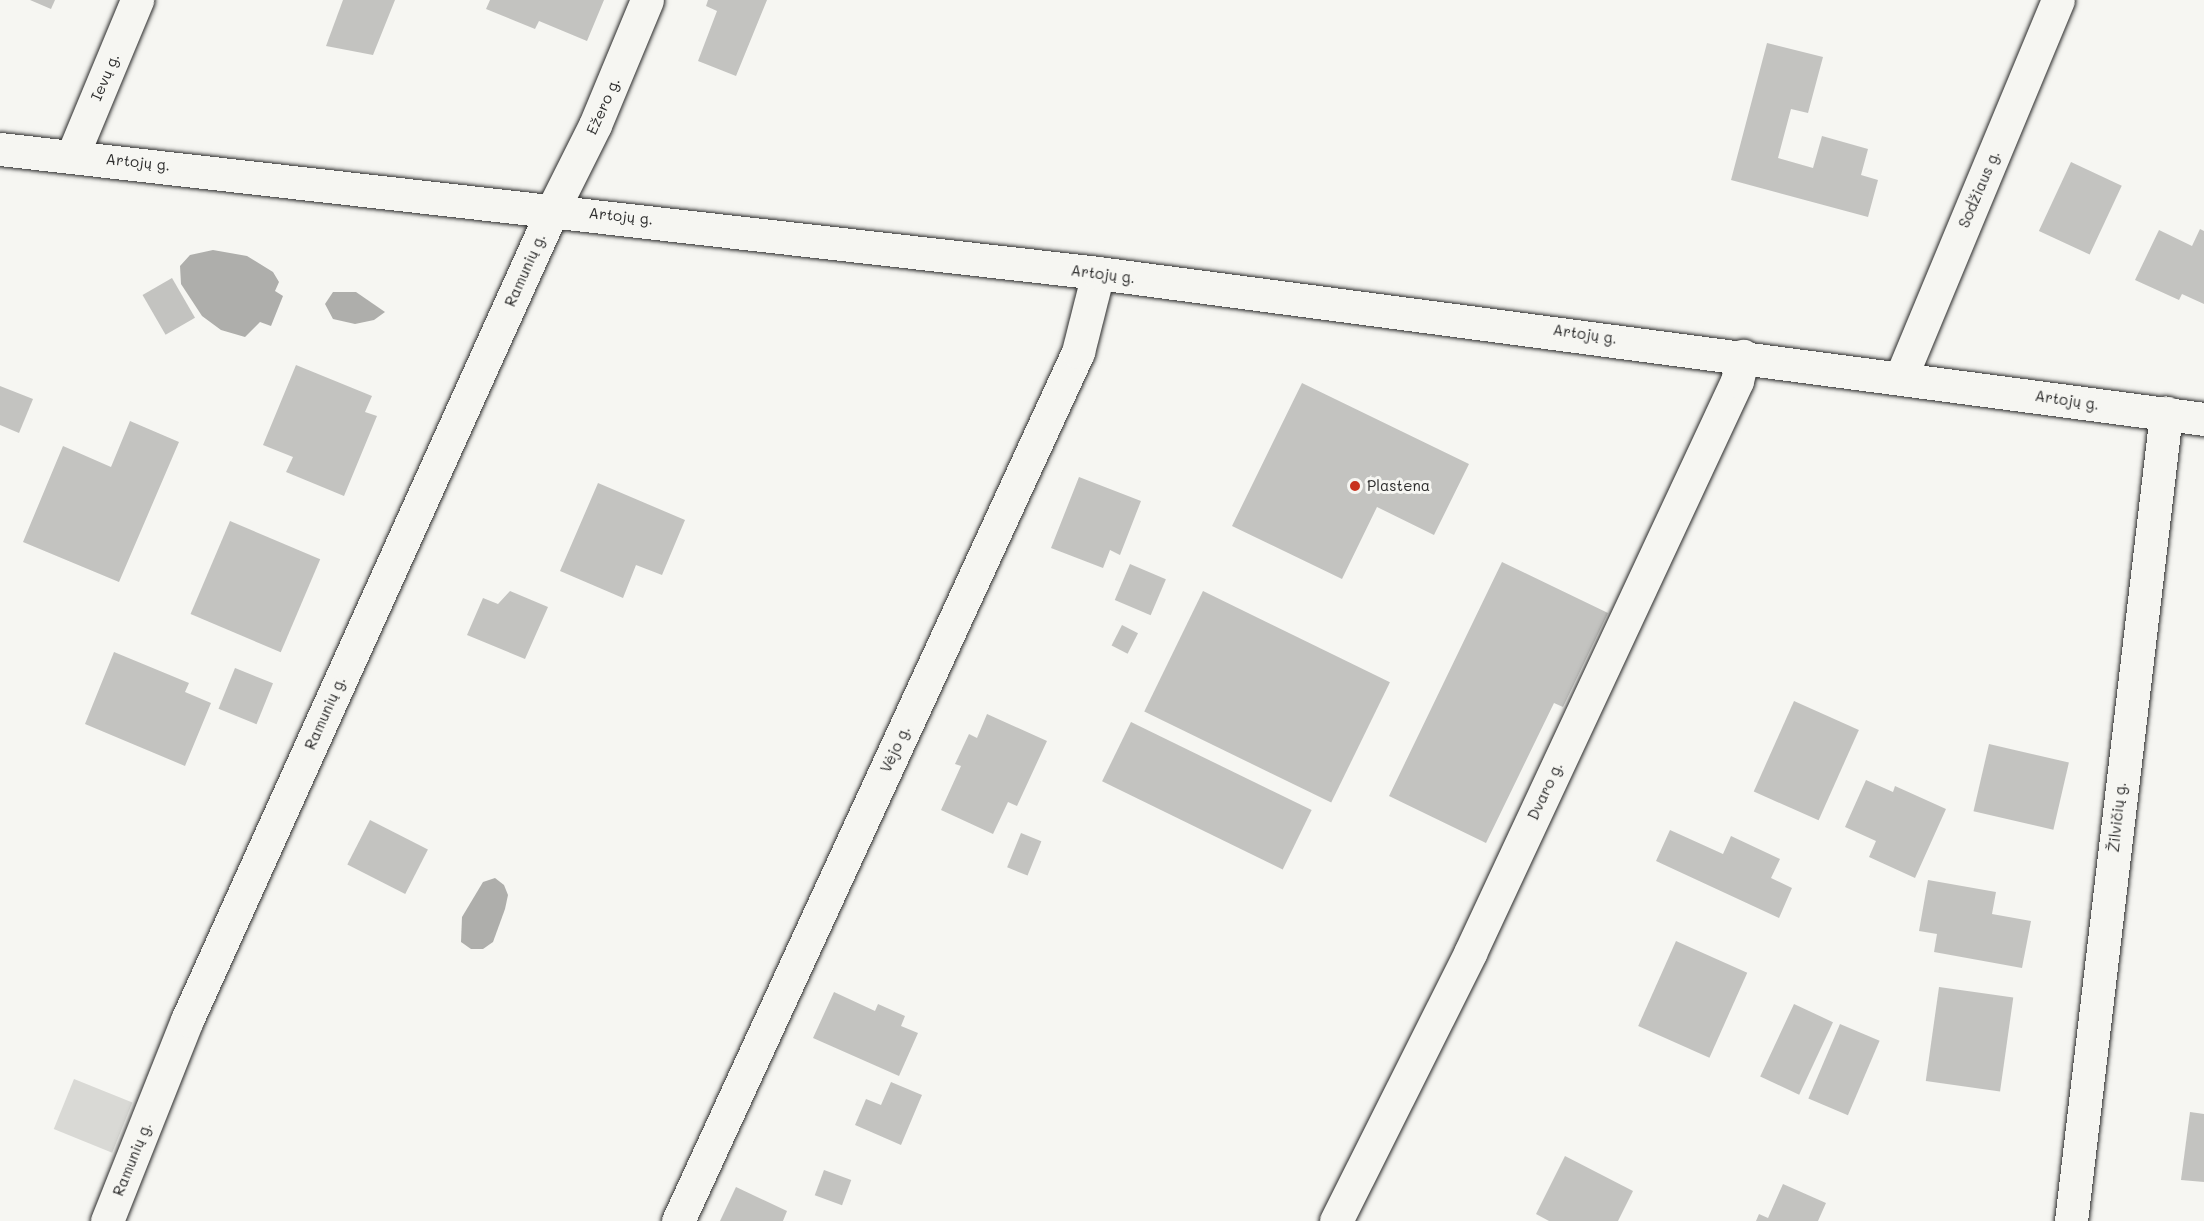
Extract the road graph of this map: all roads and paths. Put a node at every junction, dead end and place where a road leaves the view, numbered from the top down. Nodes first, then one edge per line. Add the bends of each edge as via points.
1 (137, 0) edge
2 (647, 0) edge
3 (2058, 0) edge
4 (0, 149) edge
5 (73, 154) junction
6 (553, 209) junction
7 (1098, 273) junction
8 (1743, 356) junction
9 (1901, 377) junction
10 (2166, 413) junction
11 (2204, 419) edge
12 (107, 1221) edge
13 (678, 1221) edge
14 (1336, 1221) edge
15 (2071, 1221) edge

1 - 5 street, Ievų g.
2 - 6 street, Ežero g. via 595,126
3 - 9 street, Sodžiaus g.
4 - 5 street, Artojų g.
5 - 6 street, Artojų g.
6 - 7 street, Artojų g.
6 - 12 street, Ramunių g. via 187,1020
7 - 8 street, Artojų g.
7 - 13 street, Vėjo g. via 1078,352
8 - 9 street, Artojų g.
8 - 14 street, Dvaro g. via 1737,381 1470,953
9 - 10 street, Artojų g.
10 - 11 street, Artojų g.
10 - 15 street, Žilvičių g.

